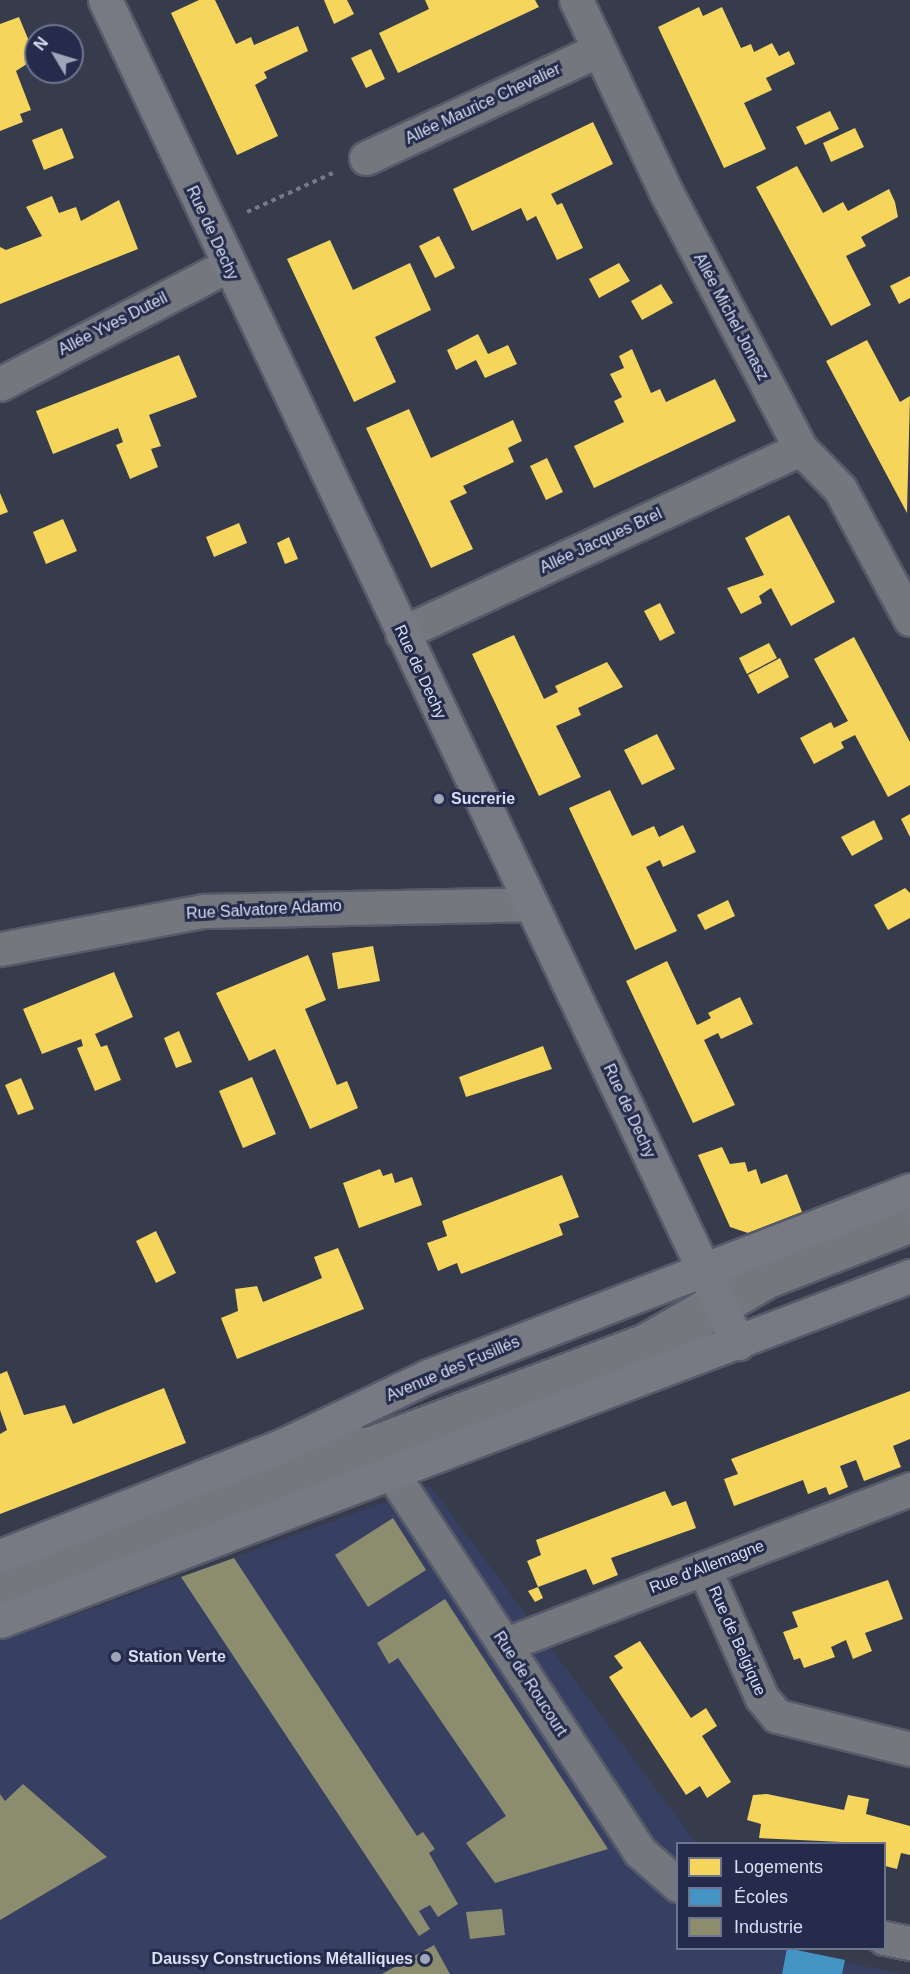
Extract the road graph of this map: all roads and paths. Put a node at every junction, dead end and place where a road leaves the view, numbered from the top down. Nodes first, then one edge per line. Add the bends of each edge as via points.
1 (105, 0) edge
2 (576, 0) edge
3 (599, 50) junction
4 (366, 158) joint
5 (210, 228) junction
6 (227, 266) junction
7 (0, 384) edge
8 (801, 450) junction
9 (910, 619) edge
10 (402, 633) junction
11 (531, 904) junction
12 (0, 949) edge
13 (910, 1190) edge
14 (910, 1210) edge
15 (910, 1231) edge
16 (910, 1276) edge
17 (715, 1293) junction
18 (738, 1343) junction
19 (312, 1433) junction
20 (375, 1457) junction
21 (910, 1489) edge
22 (0, 1556) edge
23 (704, 1568) junction
24 (0, 1578) edge
25 (0, 1596) edge
26 (0, 1621) edge
27 (504, 1645) junction
28 (910, 1749) edge
29 (676, 1883) edge
30 (886, 1938) edge
31 (910, 1943) edge

1 - 5 main road, Rue de Dechy
2 - 3 street, Allée Michel Jonasz
3 - 4 street, Allée Maurice Chevalier
3 - 8 street, Allée Michel Jonasz via 686,232
4 - 5 path
5 - 6 main road, Rue de Dechy
6 - 7 street, Allée Yves Duteil
6 - 10 main road, Rue de Dechy
8 - 9 street, Allée Michel Jonasz via 840,489
8 - 10 street, Allée Jacques Brel
10 - 11 main road, Rue de Dechy
11 - 12 street, Rue Salvatore Adamo via 203,911
11 - 17 main road, Rue de Dechy
13 - 17 main road, Avenue des Fusillés
14 - 17 lane via 779,1260
15 - 17 lane via 786,1278
16 - 18 main road
17 - 18 main road, Rue de Dechy
17 - 19 main road, Avenue des Fusillés via 426,1377
17 - 20 lane via 624,1365
18 - 20 main road
19 - 20 street
19 - 22 main road, Avenue des Fusillés
20 - 24 lane
20 - 25 lane
20 - 26 main road
20 - 27 street, Rue de Roucourt
21 - 23 street, Rue d'Allemagne
23 - 27 street, Rue d'Allemagne
23 - 28 street, Rue de Belgique via 762,1698 777,1716
27 - 29 street, Rue de Roucourt via 639,1851
30 - 31 street

